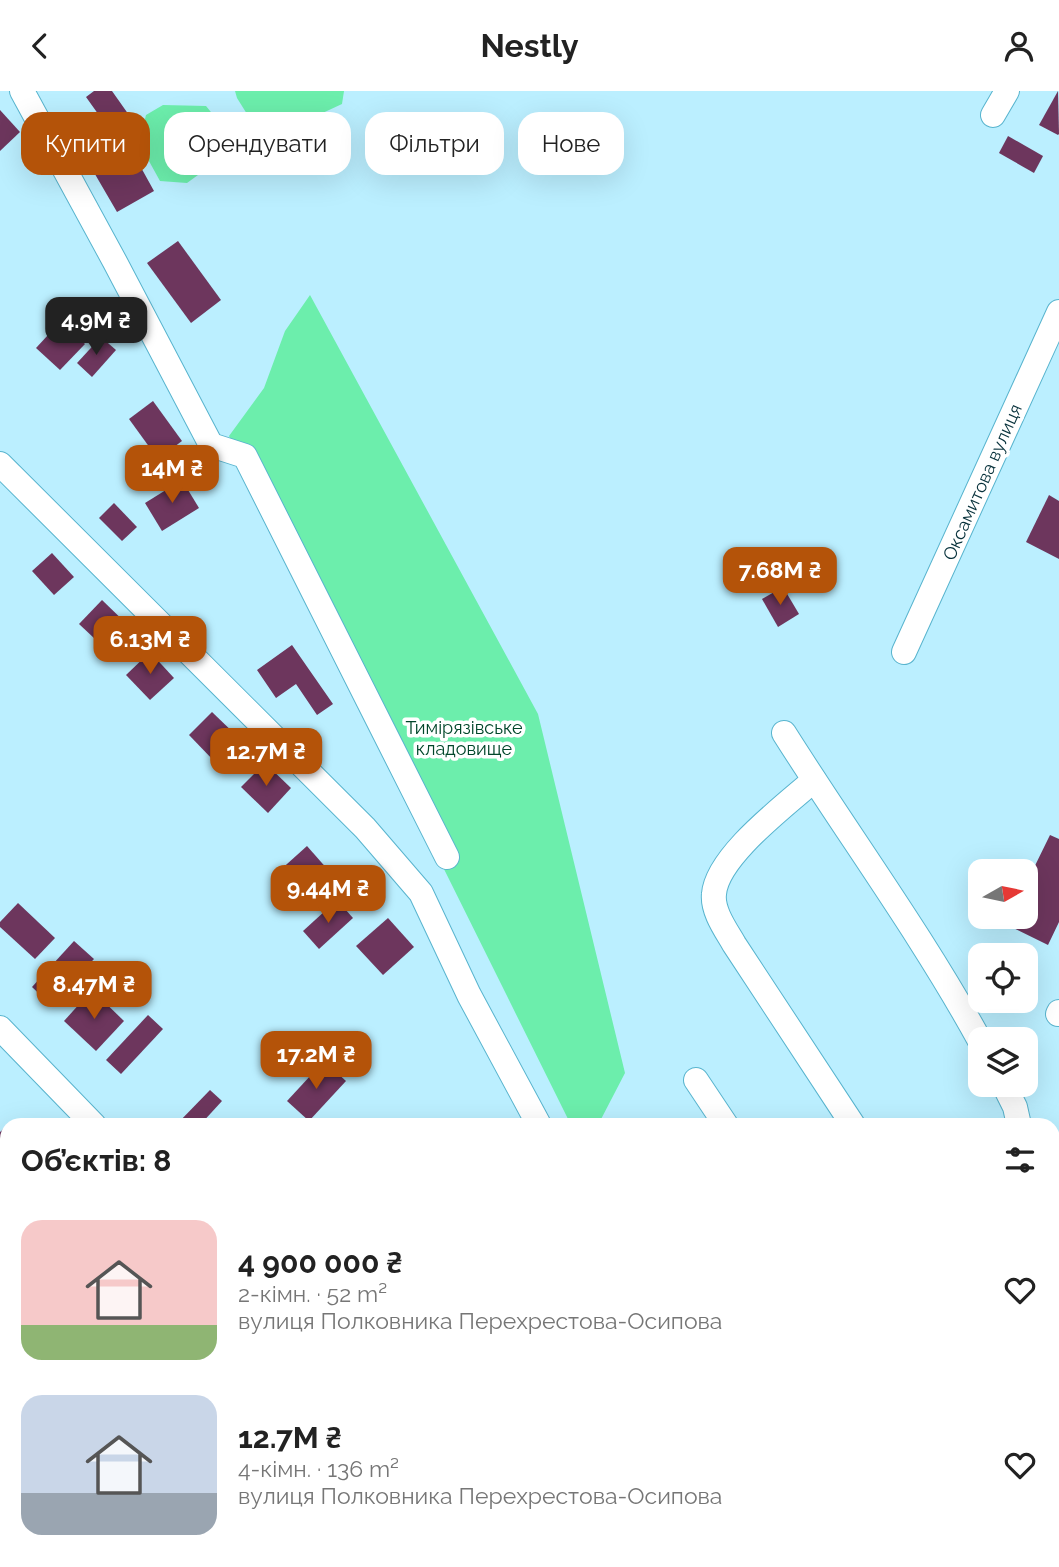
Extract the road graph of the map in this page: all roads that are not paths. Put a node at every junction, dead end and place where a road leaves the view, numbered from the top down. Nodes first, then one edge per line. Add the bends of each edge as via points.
1 (22, 91) edge
2 (1007, 91) edge
3 (993, 115) dead end
4 (1059, 312) edge
5 (0, 464) edge
6 (904, 652) dead end
7 (784, 733) dead end
8 (814, 780) junction
9 (447, 857) dead end
10 (972, 1027) edge
11 (0, 1028) edge
12 (696, 1080) dead end
13 (1010, 1097) edge
14 (87, 1118) edge
15 (534, 1118) edge
16 (721, 1118) edge
17 (848, 1118) edge
18 (1017, 1118) edge

1 - 9 street via 211,445 245,456
2 - 3 street
4 - 6 street, Оксамитова вулиця
5 - 15 street via 365,828 421,893
7 - 8 street
8 - 10 street
8 - 17 street via 751,835 718,877 713,896 734,944
11 - 14 street
12 - 16 street
13 - 18 street

